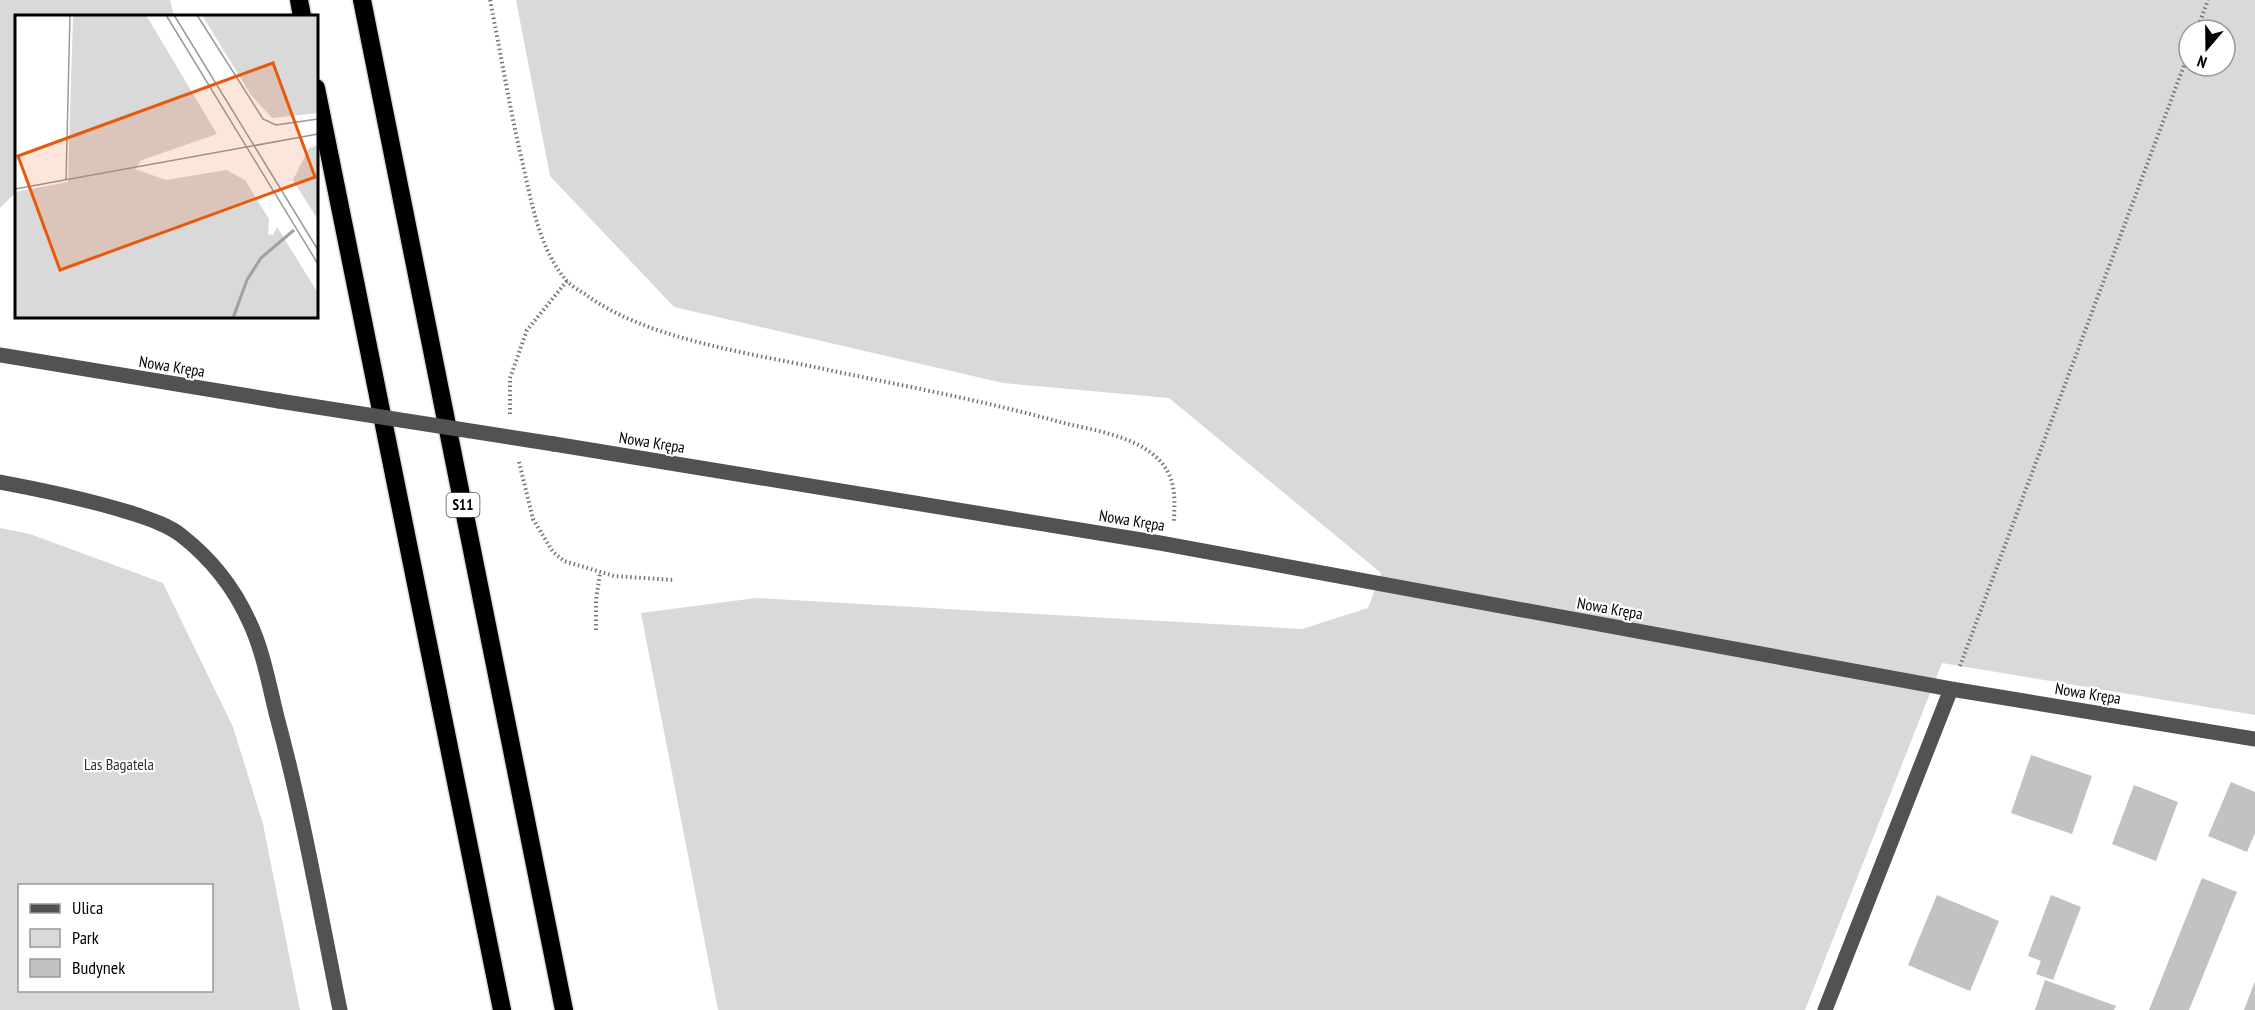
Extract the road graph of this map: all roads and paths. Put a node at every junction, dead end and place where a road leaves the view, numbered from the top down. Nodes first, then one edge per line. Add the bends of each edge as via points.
1 (299, 0) edge
2 (362, 0) edge
3 (490, 0) edge
4 (2208, 0) edge
5 (302, 15) edge
6 (2201, 18) edge
7 (2179, 78) edge
8 (318, 98) edge
9 (0, 355) edge
10 (0, 482) edge
11 (1174, 545) junction
12 (600, 573) dead end
13 (596, 630) dead end
14 (1951, 689) junction
15 (2255, 739) edge
16 (340, 1010) edge
17 (502, 1010) edge
18 (564, 1010) edge
19 (1825, 1010) edge

1 - 5 highway
2 - 18 highway, S11
3 - 11 path via 535,218 547,252 567,281 592,300 652,328 1123,439 1156,457 1174,482
4 - 6 path
7 - 14 path
8 - 17 highway
9 - 11 street, Nowa Krępa, bridge
10 - 16 street via 77,497 155,521 181,535 203,555 239,601 259,650 287,754
11 - 14 street, Nowa Krępa
12 - 13 path
14 - 15 street, Nowa Krępa
14 - 19 street

